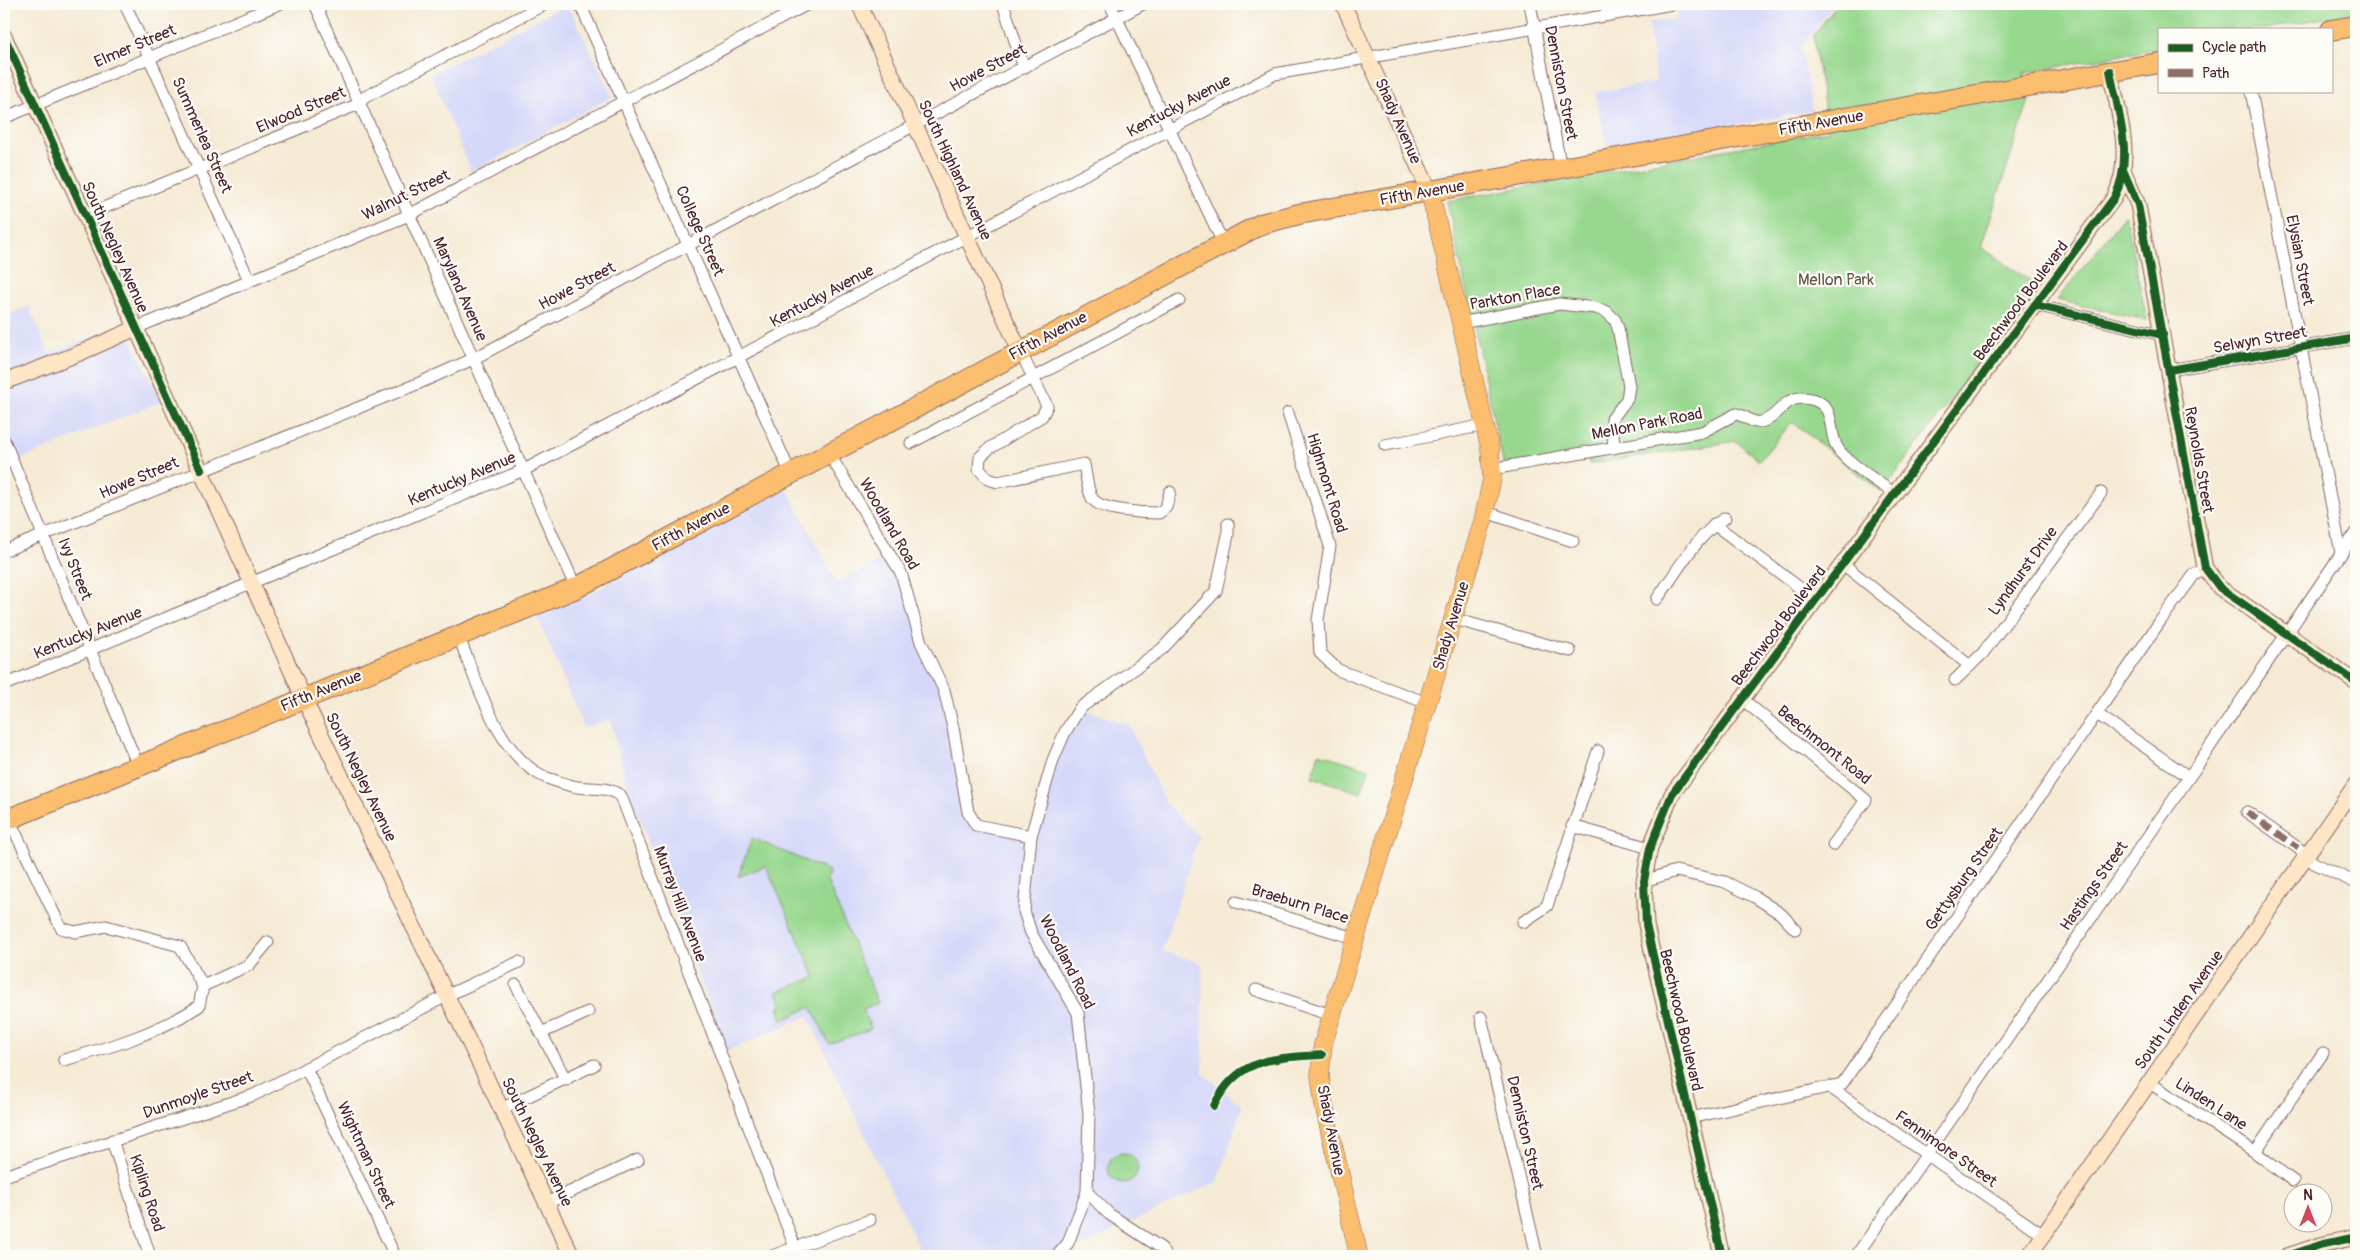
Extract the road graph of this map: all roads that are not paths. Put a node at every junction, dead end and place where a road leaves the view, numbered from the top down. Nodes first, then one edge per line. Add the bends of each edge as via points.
1 (125, 4) edge
2 (279, 4) edge
3 (315, 4) edge
4 (546, 4) edge
5 (580, 4) edge
6 (808, 4) edge
7 (859, 4) edge
8 (1003, 4) edge
9 (1110, 4) edge
10 (1143, 4) edge
11 (1344, 4) edge
12 (1530, 4) edge
13 (1672, 4) edge
14 (1116, 18) junction
15 (2356, 26) edge
16 (1534, 28) junction
17 (2332, 30) edge
18 (4, 36) edge
19 (148, 56) junction
20 (1369, 57) junction
21 (2158, 63) edge
22 (1024, 68) junction
23 (2110, 71) junction
24 (2251, 92) edge
25 (624, 101) junction
26 (35, 104) junction
27 (359, 104) junction
28 (4, 118) edge
29 (914, 125) junction
30 (1168, 130) junction
31 (199, 169) junction
32 (1561, 169) junction
33 (2124, 172) junction
34 (1430, 192) junction
35 (86, 215) junction
36 (409, 215) junction
37 (967, 236) junction
38 (688, 245) junction
39 (1224, 245) junction
40 (249, 280) junction
41 (1179, 300) dead end
42 (2035, 305) junction
43 (1461, 323) junction
44 (136, 328) junction
45 (2163, 335) junction
46 (2356, 338) edge
47 (2300, 346) junction
48 (1020, 350) junction
49 (739, 358) junction
50 (473, 359) junction
51 (2170, 370) junction
52 (1033, 377) junction
53 (4, 382) edge
54 (1288, 413) dead end
55 (1485, 425) junction
56 (4, 440) edge
57 (911, 443) dead end
58 (1385, 445) dead end
59 (1614, 448) junction
60 (828, 452) junction
61 (1492, 469) junction
62 (201, 470) junction
63 (524, 470) junction
64 (790, 472) junction
65 (1170, 492) dead end
66 (2101, 493) dead end
67 (1895, 494) junction
68 (1486, 512) junction
69 (1725, 518) dead end
70 (1228, 524) dead end
71 (1714, 524) junction
72 (2356, 532) edge
73 (44, 535) junction
74 (1573, 541) dead end
75 (4, 551) edge
76 (2341, 553) junction
77 (1843, 564) junction
78 (2204, 568) junction
79 (251, 582) junction
80 (576, 588) junction
81 (1657, 599) dead end
82 (1816, 600) junction
83 (1454, 619) junction
84 (2287, 632) junction
85 (458, 636) junction
86 (89, 649) junction
87 (1570, 651) dead end
88 (1970, 666) junction
89 (1954, 680) dead end
90 (2356, 682) edge
91 (4, 685) edge
92 (304, 699) junction
93 (1742, 699) junction
94 (1427, 703) junction
95 (2097, 714) junction
96 (1598, 751) dead end
97 (138, 766) junction
98 (2189, 777) junction
99 (2356, 784) edge
100 (2247, 812) dead end
101 (7, 820) edge
102 (1572, 826) junction
103 (1031, 836) junction
104 (1833, 845) dead end
105 (1650, 848) junction
106 (2303, 852) junction
107 (1644, 881) junction
108 (2356, 882) edge
109 (1236, 902) dead end
110 (1523, 922) dead end
111 (1794, 929) dead end
112 (1354, 938) junction
113 (268, 942) dead end
114 (519, 962) dead end
115 (516, 985) dead end
116 (203, 986) junction
117 (1256, 990) dead end
118 (446, 996) junction
119 (588, 1012) dead end
120 (1331, 1015) junction
121 (1481, 1017) dead end
122 (541, 1033) junction
123 (2323, 1053) dead end
124 (64, 1060) dead end
125 (594, 1066) dead end
126 (306, 1068) junction
127 (566, 1080) junction
128 (2150, 1083) junction
129 (1831, 1088) junction
130 (501, 1109) junction
131 (1690, 1118) junction
132 (112, 1140) junction
133 (2255, 1152) junction
134 (1926, 1155) junction
135 (638, 1160) dead end
136 (4, 1176) edge
137 (2293, 1181) dead end
138 (1087, 1192) junction
139 (547, 1203) junction
140 (870, 1220) dead end
141 (2043, 1235) junction
142 (2356, 1237) edge
143 (796, 1252) edge
144 (150, 1256) edge
145 (395, 1256) edge
146 (572, 1256) edge
147 (772, 1256) edge
148 (1057, 1256) edge
149 (1165, 1256) edge
150 (1359, 1256) edge
151 (1537, 1256) edge
152 (1722, 1256) edge
153 (1856, 1256) edge
154 (2029, 1256) edge
155 (2287, 1256) edge

1 - 19 street, Summerlea Street
2 - 19 street, Elmer Street
3 - 27 street, Maryland Avenue
4 - 27 street, Elwood Street via 365,97
5 - 25 street, College Street
6 - 25 street, Walnut Street
7 - 29 street, South Highland Avenue
8 - 22 street
9 - 14 street
10 - 14 street, Howe Street
11 - 20 street, Shady Avenue
12 - 16 street, Denniston Street
13 - 16 street, Kentucky Avenue
14 - 22 street, Howe Street
14 - 30 street
15 - 17 highway
16 - 20 street, Kentucky Avenue
16 - 32 street, Denniston Street
18 - 26 street, South Negley Avenue
19 - 26 street, Elmer Street
19 - 31 street, Summerlea Street
20 - 30 street, Kentucky Avenue via 1275,74
20 - 34 street, Shady Avenue
21 - 23 highway, Fifth Avenue
22 - 29 street, Howe Street
23 - 32 highway, Fifth Avenue
23 - 33 street, Beechwood Boulevard via 2124,144
24 - 47 street, Elysian Street
25 - 36 street, Walnut Street
25 - 38 street, College Street
26 - 28 street, Elmer Street
26 - 35 street, South Negley Avenue
27 - 31 street, Elwood Street
27 - 36 street, Maryland Avenue
29 - 37 street, South Highland Avenue
29 - 38 street, Howe Street
30 - 37 street, Kentucky Avenue
30 - 39 street
31 - 35 street, Elwood Street
31 - 40 street, Summerlea Street
32 - 34 highway, Fifth Avenue
33 - 42 street, Beechwood Boulevard via 2109,206
33 - 45 street, Reynolds Street via 2137,201
34 - 39 highway, Fifth Avenue via 1300,214 1261,224
34 - 43 main road, Shady Avenue
35 - 44 street, South Negley Avenue
36 - 40 street, Walnut Street
36 - 50 street, Maryland Avenue
37 - 48 street, South Highland Avenue
37 - 49 street, Kentucky Avenue
38 - 49 street, College Street
38 - 50 street, Howe Street
39 - 48 highway, Fifth Avenue
40 - 44 street, Walnut Street
41 - 52 street
42 - 45 street
42 - 67 street, Beechwood Boulevard
43 - 55 main road, Shady Avenue
43 - 59 street, Parkton Place via 1564,303 1596,308 1611,315 1618,328 1629,386 1627,399 1612,419
44 - 53 street, Walnut Street
44 - 62 street, South Negley Avenue
45 - 51 street, Reynolds Street
46 - 47 street, Selwyn Street
47 - 51 street, Selwyn Street
47 - 76 street, Elysian Street
48 - 52 street
48 - 60 highway, Fifth Avenue
49 - 63 street, Kentucky Avenue
49 - 64 street, College Street
50 - 62 street, Howe Street
50 - 63 street, Maryland Avenue
51 - 78 street, Reynolds Street
52 - 57 street
52 - 65 street via 1047,406 1042,416 980,457 979,469 988,478 998,482 1084,464 1092,498 1099,505 1140,513 1159,513 1166,507
54 - 94 street, Highmont Road via 1330,546 1318,620 1320,653 1338,670
55 - 58 street
55 - 61 main road, Shady Avenue
56 - 73 street, Ivy Street
59 - 61 street, Mellon Park Road
59 - 67 street, Mellon Park Road via 1702,432 1734,415 1763,422 1788,402 1804,398 1827,410 1839,452
60 - 64 highway, Fifth Avenue
60 - 103 street, Woodland Road via 901,573 921,642 944,690 968,812 976,825
61 - 68 main road, Shady Avenue via 1492,489
62 - 73 street, Howe Street
62 - 79 street, South Negley Avenue
63 - 79 street, Kentucky Avenue
63 - 80 street, Maryland Avenue
64 - 80 highway, Fifth Avenue
66 - 88 street, Lyndhurst Drive via 1983,653
67 - 77 street, Beechwood Boulevard
68 - 74 street
68 - 83 main road, Shady Avenue
69 - 71 street
70 - 103 street via 1216,591 1162,649 1080,708 1053,760
71 - 81 street
71 - 82 street
72 - 76 street, Hastings Street
73 - 75 street, Howe Street
73 - 86 street, Ivy Street
76 - 84 street, Hastings Street
77 - 82 street, Beechwood Boulevard
77 - 88 street
78 - 84 street, Reynolds Street via 2220,588
78 - 95 street, Gettysburg Street via 2194,575
79 - 86 street, Kentucky Avenue
79 - 92 street, South Negley Avenue
80 - 85 highway, Fifth Avenue
82 - 93 street, Beechwood Boulevard
83 - 87 street
83 - 94 main road, Shady Avenue
84 - 90 street, Reynolds Street
84 - 98 street, Hastings Street
85 - 92 highway, Fifth Avenue
85 - 143 street, Murray Hill Avenue via 495,724 522,761 546,777 576,787 613,790 621,796
86 - 91 street, Kentucky Avenue
86 - 97 street, Ivy Street
88 - 89 street, Lyndhurst Drive
92 - 97 highway, Fifth Avenue
92 - 118 street, South Negley Avenue
93 - 104 street, Beechmont Road via 1866,800
93 - 105 street, Beechwood Boulevard via 1672,794
94 - 112 main road, Shady Avenue
95 - 98 street
95 - 129 street, Gettysburg Street via 1842,1084
96 - 102 street
97 - 101 highway, Fifth Avenue
98 - 134 street, Hastings Street
99 - 106 street, South Linden Avenue
100 - 106 street
101 - 116 street via 61,928 75,932 106,926 180,946
102 - 105 street
102 - 110 street via 1547,906
103 - 138 street, Woodland Road via 1024,911 1031,933 1078,1013 1089,1114
105 - 107 street, Beechwood Boulevard
106 - 108 street via 2314,863
106 - 128 street, South Linden Avenue
107 - 111 street via 1676,870 1724,882 1781,914
107 - 131 street, Beechwood Boulevard via 1646,924
109 - 112 street, Braeburn Place
112 - 120 main road, Shady Avenue
113 - 116 street via 249,965
114 - 118 street, Dunmoyle Street
115 - 122 street
116 - 124 street via 199,1006 173,1023 105,1049
117 - 120 street
118 - 126 street, Dunmoyle Street
118 - 130 street, South Negley Avenue
119 - 122 street
120 - 150 main road, Shady Avenue via 1323,1044 1321,1083
121 - 151 street, Denniston Street
122 - 127 street
123 - 133 street, Linden Lane
125 - 127 street
126 - 132 street, Dunmoyle Street via 254,1095
126 - 145 street, Wightman Street
127 - 130 street
128 - 133 street, Linden Lane
128 - 141 street, South Linden Avenue
129 - 131 street, Gettysburg Street
129 - 134 street, Fennimore Street
130 - 139 street, South Negley Avenue
131 - 152 street, Beechwood Boulevard
132 - 136 street, Dunmoyle Street
132 - 144 street, Kipling Road
133 - 137 street, Linden Lane
134 - 141 street, Fennimore Street
134 - 153 street, Hastings Street
135 - 139 street
138 - 148 street, Woodland Road via 1068,1243
138 - 149 street via 1109,1214 1161,1248
139 - 146 street, South Negley Avenue
140 - 143 street
141 - 154 street, South Linden Avenue
142 - 155 street
143 - 147 street

